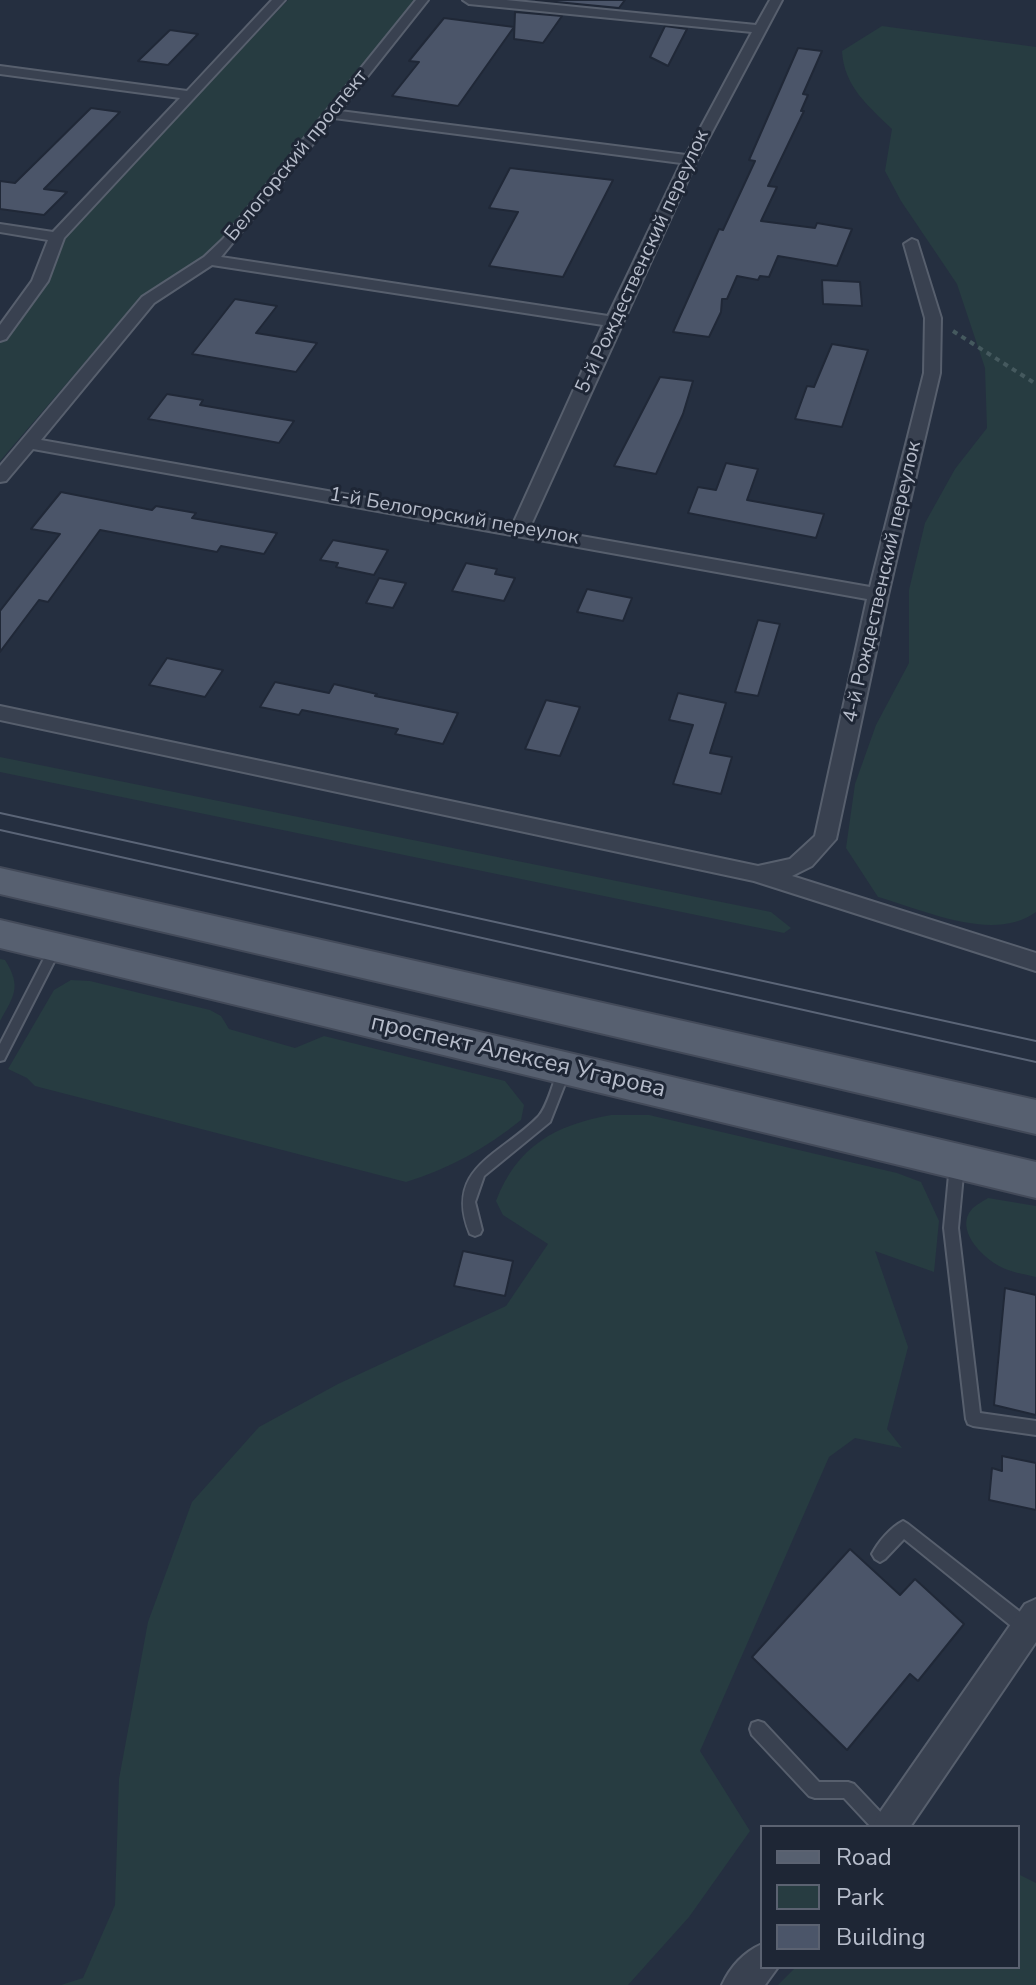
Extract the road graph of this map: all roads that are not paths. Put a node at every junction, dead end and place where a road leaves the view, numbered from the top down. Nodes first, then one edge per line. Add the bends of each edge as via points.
1 (279, 0) edge
2 (422, 0) edge
3 (469, 0) edge
4 (776, 0) edge
5 (758, 29) junction
6 (0, 70) edge
7 (188, 95) junction
8 (331, 114) junction
9 (690, 160) junction
10 (0, 228) edge
11 (57, 237) junction
12 (912, 244) dead end
13 (209, 260) junction
14 (613, 322) junction
15 (0, 336) edge
16 (30, 443) junction
17 (0, 477) edge
18 (520, 528) junction
19 (878, 595) junction
20 (0, 713) edge
21 (755, 873) junction
22 (0, 881) edge
23 (0, 934) edge
24 (56, 947) junction
25 (1036, 962) edge
26 (0, 1056) edge
27 (565, 1068) junction
28 (1036, 1117) edge
29 (958, 1160) junction
30 (1036, 1180) edge
31 (475, 1230) dead end
32 (1036, 1428) edge
33 (880, 1554) dead end
34 (1032, 1621) edge
35 (758, 1729) dead end
36 (881, 1825) edge
37 (891, 1825) edge
38 (760, 1964) edge
39 (740, 1985) edge

1 - 7 street
2 - 8 street, Белогорский проспект
3 - 5 street
4 - 5 street, 5-й Рождественский переулок
5 - 9 street, 5-й Рождественский переулок
6 - 7 street
7 - 11 street
8 - 9 street
8 - 13 street, Белогорский проспект
9 - 14 street, 5-й Рождественский переулок
10 - 11 street
11 - 15 street via 40,281
12 - 19 street, 4-й Рождественский переулок via 933,318 932,373
13 - 14 street
13 - 16 street, Белогорский проспект via 148,300
14 - 18 street, 5-й Рождественский переулок
16 - 17 street, Белогорский проспект
16 - 18 street, 1-й Белогорский переулок
18 - 19 street, 1-й Белогорский переулок
19 - 21 street, 4-й Рождественский переулок via 825,839 787,872
20 - 21 street
21 - 25 street
22 - 28 main road
23 - 24 main road, проспект Алексея Угарова
24 - 26 lane
24 - 27 main road, проспект Алексея Угарова
27 - 29 main road, проспект Алексея Угарова
27 - 31 lane via 545,1118 479,1173 468,1202
29 - 30 main road, проспект Алексея Угарова
29 - 32 lane via 951,1228 973,1419
33 - 34 lane via 903,1529
34 - 37 street
35 - 36 lane via 815,1790 848,1790
38 - 39 street

